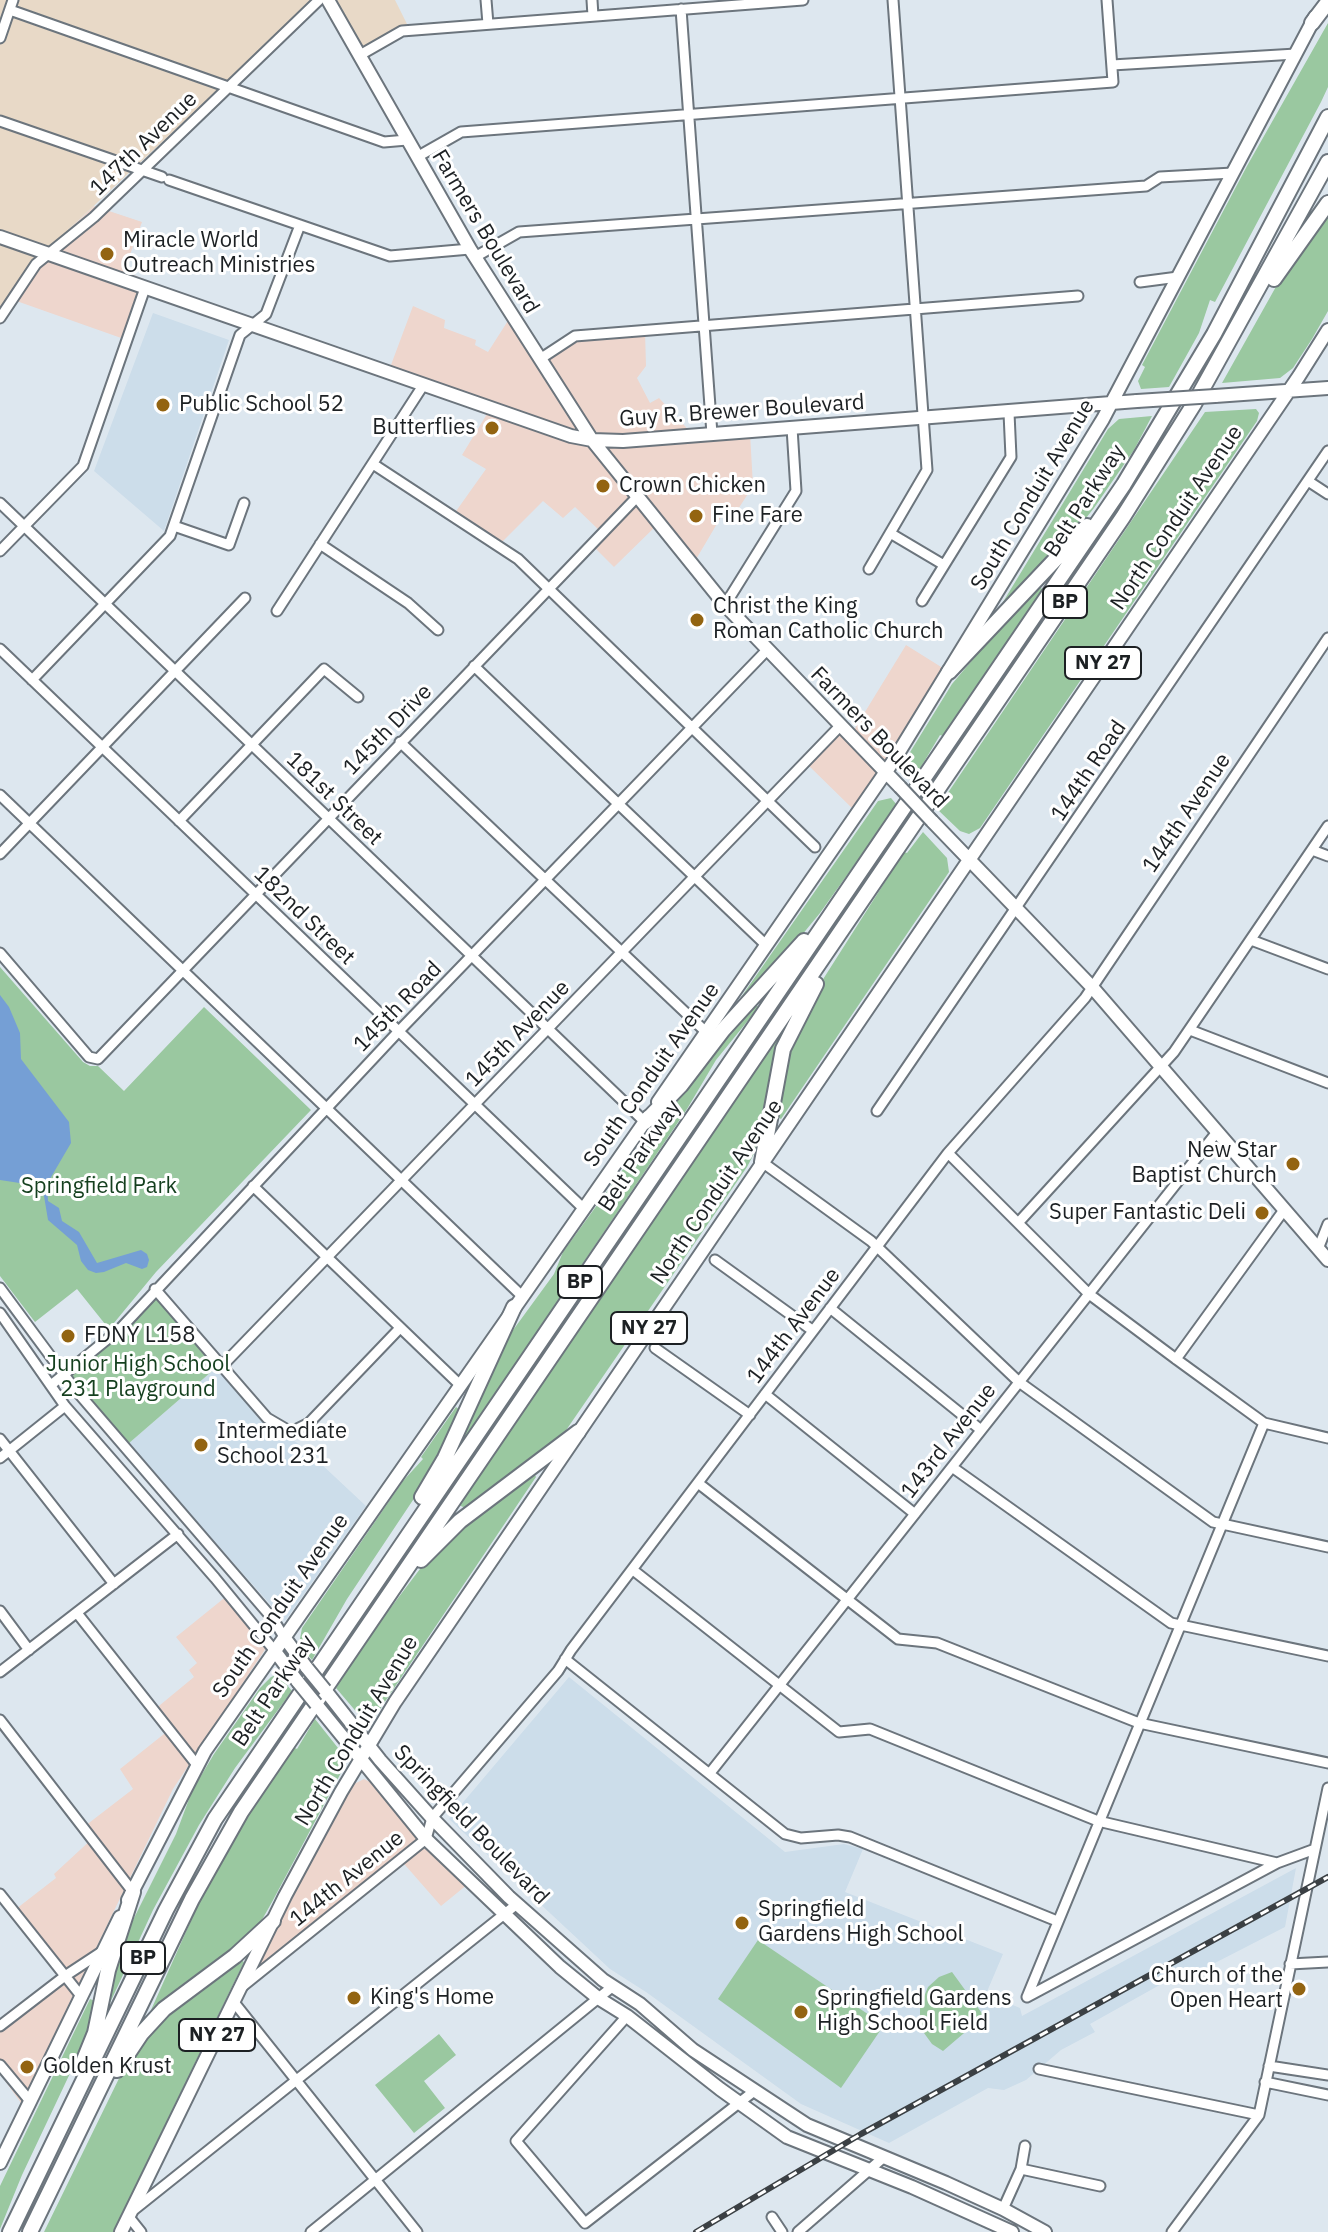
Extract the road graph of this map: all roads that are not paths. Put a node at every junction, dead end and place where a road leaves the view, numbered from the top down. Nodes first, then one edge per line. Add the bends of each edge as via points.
1 (319, 0) edge
2 (328, 0) edge
3 (486, 0) edge
4 (592, 0) edge
5 (802, 0) edge
6 (893, 0) edge
7 (1107, 0) edge
8 (1326, 1) edge
9 (698, 4) edge
10 (12, 5) edge
11 (681, 9) junction
12 (593, 16) junction
13 (1312, 23) joint
14 (488, 24) junction
15 (0, 38) edge
16 (1296, 54) junction
17 (360, 55) junction
18 (1112, 65) junction
19 (230, 87) junction
20 (900, 99) junction
21 (689, 114) junction
22 (1327, 119) edge
23 (0, 121) edge
24 (407, 140) junction
25 (417, 157) junction
26 (1328, 162) edge
27 (142, 171) junction
28 (1233, 173) junction
29 (1328, 203) edge
30 (908, 204) junction
31 (697, 220) junction
32 (300, 225) junction
33 (0, 237) edge
34 (473, 253) junction
35 (50, 254) junction
36 (1178, 277) junction
37 (1140, 282) dead end
38 (145, 288) junction
39 (1078, 296) dead end
40 (916, 310) junction
41 (0, 318) edge
42 (253, 324) junction
43 (704, 325) junction
44 (1328, 330) edge
45 (1229, 341) junction
46 (540, 359) junction
47 (424, 384) junction
48 (1328, 388) edge
49 (1289, 391) junction
50 (1111, 404) junction
51 (1009, 413) junction
52 (922, 418) junction
53 (792, 428) junction
54 (712, 434) junction
55 (592, 440) junction
56 (1328, 451) edge
57 (373, 464) junction
58 (1308, 481) junction
59 (1124, 484) junction
60 (1328, 494) edge
61 (638, 496) junction
62 (0, 503) edge
63 (244, 503) dead end
64 (25, 526) junction
65 (174, 526) junction
66 (890, 533) junction
67 (320, 544) junction
68 (0, 551) edge
69 (944, 565) junction
70 (869, 569) dead end
71 (548, 589) junction
72 (245, 598) dead end
73 (922, 601) dead end
74 (105, 603) junction
75 (725, 605) junction
76 (277, 611) dead end
77 (438, 630) dead end
78 (1328, 638) edge
79 (0, 649) edge
80 (767, 650) junction
81 (474, 666) junction
82 (176, 672) junction
83 (949, 672) junction
84 (32, 680) junction
85 (358, 697) dead end
86 (840, 726) junction
87 (691, 729) junction
88 (400, 742) junction
89 (252, 745) junction
90 (103, 748) junction
91 (886, 772) junction
92 (0, 795) edge
93 (767, 801) junction
94 (618, 804) junction
95 (328, 818) junction
96 (179, 821) junction
97 (29, 823) junction
98 (1328, 826) edge
99 (815, 847) dead end
100 (1312, 850) junction
101 (0, 854) edge
102 (1328, 856) edge
103 (969, 859) junction
104 (694, 878) junction
105 (545, 880) junction
106 (868, 892) junction
107 (255, 894) junction
108 (842, 899) junction
109 (1017, 909) junction
110 (1251, 940) junction
111 (766, 945) junction
112 (0, 953) edge
113 (621, 953) junction
114 (471, 956) junction
115 (1328, 969) edge
116 (181, 971) junction
117 (1092, 987) junction
118 (547, 1029) junction
119 (1190, 1030) junction
120 (398, 1032) junction
121 (706, 1032) junction
122 (1161, 1066) junction
123 (1328, 1083) edge
124 (475, 1105) junction
125 (326, 1108) junction
126 (877, 1111) dead end
127 (645, 1122) junction
128 (1217, 1132) junction
129 (948, 1153) junction
130 (762, 1162) junction
131 (401, 1181) junction
132 (253, 1186) junction
133 (583, 1208) junction
134 (1284, 1210) junction
135 (1018, 1223) junction
136 (1328, 1224) edge
137 (877, 1247) junction
138 (1318, 1249) junction
139 (328, 1258) junction
140 (715, 1260) dead end
141 (1328, 1260) edge
142 (0, 1288) edge
143 (155, 1289) junction
144 (1089, 1294) junction
145 (518, 1302) junction
146 (830, 1308) junction
147 (0, 1313) edge
148 (400, 1328) junction
149 (812, 1330) junction
150 (655, 1348) dead end
151 (1176, 1359) junction
152 (222, 1366) junction
153 (64, 1374) junction
154 (1019, 1382) junction
155 (459, 1384) junction
156 (51, 1385) junction
157 (765, 1394) junction
158 (65, 1406) junction
159 (750, 1415) junction
160 (1264, 1423) junction
161 (981, 1430) junction
162 (578, 1432) junction
163 (1328, 1438) edge
164 (0, 1439) edge
165 (9, 1451) junction
166 (0, 1458) edge
167 (952, 1467) junction
168 (698, 1483) junction
169 (915, 1514) junction
170 (1221, 1523) junction
171 (178, 1534) junction
172 (1328, 1547) edge
173 (633, 1570) junction
174 (114, 1584) junction
175 (370, 1589) junction
176 (847, 1600) junction
177 (383, 1602) junction
178 (0, 1611) edge
179 (77, 1613) junction
180 (1180, 1624) junction
181 (284, 1637) junction
182 (29, 1650) junction
183 (274, 1650) junction
184 (1328, 1656) edge
185 (565, 1659) junction
186 (0, 1672) edge
187 (779, 1685) junction
188 (0, 1720) edge
189 (1139, 1723) junction
190 (369, 1745) junction
191 (361, 1758) junction
192 (1328, 1763) edge
193 (197, 1765) junction
194 (710, 1773) junction
195 (1328, 1788) edge
196 (432, 1818) junction
197 (1098, 1821) junction
198 (426, 1839) junction
199 (1315, 1849) junction
200 (1277, 1863) junction
201 (133, 1892) junction
202 (0, 1894) edge
203 (517, 1904) junction
204 (505, 1913) junction
205 (273, 1921) junction
206 (1057, 1921) junction
207 (103, 1951) junction
208 (1328, 1962) edge
209 (1290, 1964) junction
210 (65, 1976) junction
211 (612, 1987) junction
212 (240, 1988) junction
213 (81, 1996) junction
214 (598, 1998) junction
215 (233, 2001) junction
216 (627, 2016) junction
217 (0, 2026) edge
218 (0, 2065) edge
219 (1269, 2066) junction
220 (1039, 2069) dead end
221 (1328, 2075) edge
222 (295, 2081) junction
223 (1265, 2082) junction
224 (753, 2092) junction
225 (1328, 2095) edge
226 (30, 2101) junction
227 (739, 2103) junction
228 (1259, 2115) junction
229 (82, 2124) junction
230 (58, 2132) junction
231 (1025, 2146) dead end
232 (884, 2157) junction
233 (0, 2163) edge
234 (1021, 2169) junction
235 (870, 2170) junction
236 (375, 2180) junction
237 (1100, 2186) dead end
238 (1003, 2209) junction
239 (130, 2214) junction
240 (772, 2217) dead end
241 (1035, 2230) edge
242 (10, 2232) edge
243 (30, 2232) edge
244 (121, 2232) edge
245 (141, 2232) edge
246 (311, 2232) edge
247 (417, 2232) edge
248 (782, 2232) edge
249 (798, 2232) edge
250 (1012, 2232) edge
251 (1172, 2232) edge

1 - 19 street, 147th Avenue
2 - 17 main road, Farmers Boulevard
3 - 14 street
4 - 12 street
5 - 9 street
6 - 20 street
7 - 18 street
8 - 13 highway
9 - 11 street
10 - 15 street
10 - 19 street
11 - 12 street
11 - 21 street
12 - 14 street
13 - 16 main road, South Conduit Avenue
14 - 17 street via 402,31
16 - 18 street
16 - 28 main road, South Conduit Avenue
17 - 24 main road, Farmers Boulevard
18 - 20 street via 1113,82
19 - 24 street via 384,142
19 - 27 street, 147th Avenue
20 - 21 street
20 - 30 street
21 - 25 street via 461,132
21 - 31 street
22 - 59 highway, Belt Parkway / BP via 1214,334
23 - 27 street
24 - 25 main road, Farmers Boulevard
25 - 34 main road, Farmers Boulevard
26 - 45 highway, Belt Parkway / BP
27 - 32 street
27 - 35 street, 147th Avenue
28 - 30 street via 1160,177 1146,186
28 - 36 main road, South Conduit Avenue
29 - 45 highway
30 - 31 street
30 - 40 street
31 - 34 street via 519,232
31 - 43 street
32 - 34 street via 390,256
32 - 42 street via 266,314
33 - 35 main road, Guy R. Brewer Boulevard
34 - 46 main road, Farmers Boulevard
35 - 38 main road, Guy R. Brewer Boulevard
35 - 41 street, 147th Avenue via 36,264
36 - 37 street
36 - 50 main road, South Conduit Avenue
38 - 42 main road, Guy R. Brewer Boulevard
38 - 64 street via 83,466
39 - 40 street
40 - 43 street
40 - 52 street
42 - 47 main road, Guy R. Brewer Boulevard
42 - 65 street via 240,335
43 - 46 street via 575,336
43 - 54 street
44 - 49 main road, North Conduit Avenue / NY 27
45 - 106 highway, Belt Parkway / BP via 1123,517
46 - 55 main road, Farmers Boulevard
47 - 55 main road, Guy R. Brewer Boulevard
47 - 57 street
48 - 49 main road, Guy R. Brewer Boulevard
49 - 50 main road, Guy R. Brewer Boulevard, bridge
49 - 103 main road, North Conduit Avenue / NY 27
50 - 51 main road, Guy R. Brewer Boulevard
50 - 83 main road, South Conduit Avenue
51 - 52 main road, Guy R. Brewer Boulevard
51 - 69 street via 1011,457
52 - 53 main road, Guy R. Brewer Boulevard
52 - 66 street via 927,470
53 - 54 main road, Guy R. Brewer Boulevard
53 - 75 street via 796,491
54 - 55 main road, Guy R. Brewer Boulevard
55 - 61 main road, Farmers Boulevard
56 - 58 street, 144th Road
57 - 67 street
57 - 71 street via 518,559
58 - 60 street
58 - 109 street, 144th Road
59 - 83 highway
59 - 108 highway, Belt Parkway / BP
61 - 71 street, 145th Drive
61 - 75 main road, Farmers Boulevard
62 - 64 street, 181st Street
63 - 65 street via 229,545
64 - 68 street
64 - 74 street, 181st Street
65 - 74 street
66 - 69 street
66 - 70 street
67 - 76 street
67 - 77 street via 408,603
69 - 73 street
71 - 81 street, 145th Drive
71 - 87 street
72 - 82 street
74 - 82 street, 181st Street
74 - 84 street
75 - 80 main road, Farmers Boulevard
78 - 117 street, 144th Avenue
79 - 84 street, 182nd Street
80 - 86 main road, Farmers Boulevard
80 - 87 street, 145th Road
81 - 88 street, 145th Drive
81 - 94 street
82 - 89 street, 181st Street
82 - 90 street
83 - 91 main road, South Conduit Avenue
84 - 90 street, 182nd Street
85 - 89 street via 324,669
86 - 91 main road, Farmers Boulevard
86 - 93 street, 145th Avenue
87 - 93 street
87 - 94 street, 145th Road
88 - 95 street, 145th Drive
88 - 105 street
89 - 95 street, 181st Street
89 - 96 street
90 - 96 street, 182nd Street
90 - 97 street
91 - 103 main road, Farmers Boulevard, bridge
91 - 111 main road, South Conduit Avenue
92 - 97 street
93 - 99 street
93 - 104 street, 145th Avenue
94 - 104 street
94 - 105 street, 145th Road
95 - 107 street, 145th Drive
95 - 114 street, 181st Street
96 - 107 street, 182nd Street
97 - 101 street
97 - 116 street
98 - 100 street
100 - 102 street
100 - 110 street
103 - 109 main road, Farmers Boulevard
103 - 130 main road, North Conduit Avenue / NY 27
104 - 111 street
104 - 113 street, 145th Avenue
105 - 113 street
105 - 114 street, 145th Road
106 - 130 highway via 787,1039
106 - 177 highway, Belt Parkway / BP
107 - 116 street, 145th Drive
107 - 120 street, 182nd Street
108 - 127 highway
108 - 175 highway, Belt Parkway / BP
109 - 117 main road, Farmers Boulevard
109 - 126 street, 144th Road
110 - 115 street
110 - 119 street
111 - 121 main road, South Conduit Avenue
112 - 116 street, 145th Drive via 89,1057 98,1059
113 - 118 street, 145th Avenue
113 - 121 street
114 - 118 street, 181st Street
114 - 120 street, 145th Road
116 - 125 street
117 - 122 main road, Farmers Boulevard
117 - 129 street, 144th Avenue
118 - 124 street, 145th Avenue
118 - 127 street, 181st Street
119 - 122 street
119 - 123 street
120 - 124 street, 182nd Street
120 - 125 street, 145th Road
121 - 127 main road, South Conduit Avenue
122 - 128 main road, Farmers Boulevard
122 - 135 street
124 - 131 street, 145th Avenue
124 - 133 street, 182nd Street
125 - 131 street
125 - 132 street, 145th Road
127 - 133 main road, South Conduit Avenue
128 - 134 main road, Farmers Boulevard
128 - 144 street, 143rd Avenue
129 - 135 street
129 - 137 street, 144th Avenue
130 - 137 street
130 - 162 main road, North Conduit Avenue / NY 27
131 - 139 street, 145th Avenue
131 - 145 street
132 - 139 street
132 - 143 street, 145th Road
133 - 145 main road, South Conduit Avenue
134 - 138 main road, Farmers Boulevard
134 - 151 street
135 - 144 street
136 - 138 street
137 - 146 street, 144th Avenue
137 - 154 street
138 - 141 main road, Farmers Boulevard
139 - 148 street
139 - 152 street, 145th Avenue
140 - 149 street
142 - 153 street, Springfield Boulevard
143 - 152 street
143 - 153 street, 145th Road via 121,1328
144 - 151 street
144 - 154 street, 143rd Avenue
145 - 155 main road, South Conduit Avenue
145 - 175 highway via 445,1458
146 - 149 street, 144th Avenue
146 - 161 street
147 - 156 street, Springfield Boulevard
148 - 152 street via 309,1423 291,1432 267,1418
148 - 155 street
149 - 157 street, 144th Avenue
150 - 159 street
151 - 160 street
153 - 156 street, 145th Road
153 - 181 street, Springfield Boulevard
154 - 161 street, 143rd Avenue
154 - 170 street
155 - 181 main road, South Conduit Avenue
156 - 158 street, Springfield Boulevard
157 - 159 street, 144th Avenue
157 - 169 street
158 - 165 street
158 - 171 street, Springfield Boulevard
159 - 168 street, 144th Avenue
160 - 163 street
160 - 170 street
161 - 167 street, 143rd Avenue
162 - 177 highway via 449,1530
162 - 190 main road, North Conduit Avenue / NY 27
164 - 165 street
165 - 166 street
165 - 174 street
167 - 169 street, 143rd Avenue
167 - 180 street via 1171,1623
168 - 173 street, 144th Avenue
168 - 176 street
169 - 176 street, 143rd Avenue
170 - 172 street
170 - 180 street
171 - 174 street
171 - 183 street, Springfield Boulevard
173 - 185 street, 144th Avenue
173 - 187 street
174 - 179 street
175 - 230 highway, Belt Parkway / BP via 210,1829
176 - 187 street, 143rd Avenue
176 - 189 street via 898,1639 937,1643
177 - 229 highway, Belt Parkway / BP via 224,1840
178 - 182 street
179 - 182 street
179 - 193 street
180 - 184 street
180 - 189 street
181 - 183 main road, South Conduit Avenue
181 - 190 main road, Springfield Boulevard, bridge
182 - 186 street
183 - 191 main road, Springfield Boulevard, bridge
183 - 193 main road, South Conduit Avenue
185 - 194 street
185 - 196 street, 144th Avenue
187 - 194 street, 143rd Avenue
187 - 197 street via 839,1732 870,1729
188 - 201 street
189 - 192 street
189 - 197 street
190 - 191 main road, North Conduit Avenue / NY 27
190 - 196 main road, Springfield Boulevard
191 - 198 main road, Springfield Boulevard
191 - 205 main road, North Conduit Avenue / NY 27
193 - 201 main road, South Conduit Avenue
194 - 206 street via 785,1834 850,1837
195 - 199 street
196 - 198 street, 144th Avenue
196 - 203 main road, Springfield Boulevard
197 - 200 street
197 - 206 street
198 - 204 main road, Springfield Boulevard
198 - 212 street, 144th Avenue
199 - 200 street
199 - 209 street
200 - 206 street via 1027,1997
201 - 207 main road, South Conduit Avenue
201 - 230 highway via 95,2033
202 - 210 street
203 - 204 street
203 - 211 main road, Springfield Boulevard
204 - 214 main road, Springfield Boulevard
204 - 222 street
205 - 212 main road, North Conduit Avenue / NY 27
205 - 229 highway via 149,2024
207 - 210 street
207 - 213 main road, South Conduit Avenue
208 - 209 street
209 - 219 street
210 - 213 street
210 - 217 street
211 - 214 street
211 - 224 main road, Springfield Boulevard
212 - 215 main road, North Conduit Avenue / NY 27
213 - 226 main road, South Conduit Avenue
214 - 216 main road, Springfield Boulevard
214 - 236 street
215 - 222 street
215 - 239 main road, North Conduit Avenue / NY 27
216 - 227 main road, Springfield Boulevard
216 - 227 street via 516,2141 585,2223
218 - 226 street
219 - 221 street
219 - 223 street
220 - 228 street
222 - 236 street
222 - 239 street
223 - 225 street
223 - 228 street
224 - 227 street
224 - 232 main road, Springfield Boulevard via 807,2125
226 - 233 main road, South Conduit Avenue
227 - 235 main road, Springfield Boulevard via 787,2137
228 - 251 street
229 - 243 highway, Belt Parkway / BP
230 - 242 highway, Belt Parkway / BP
231 - 234 street
232 - 235 street
232 - 238 main road, Springfield Boulevard
234 - 237 street
234 - 238 street
235 - 249 street
235 - 250 main road, Springfield Boulevard
236 - 246 street
236 - 247 street
238 - 241 main road, Springfield Boulevard
239 - 244 main road, North Conduit Avenue / NY 27
239 - 245 street
240 - 248 street

